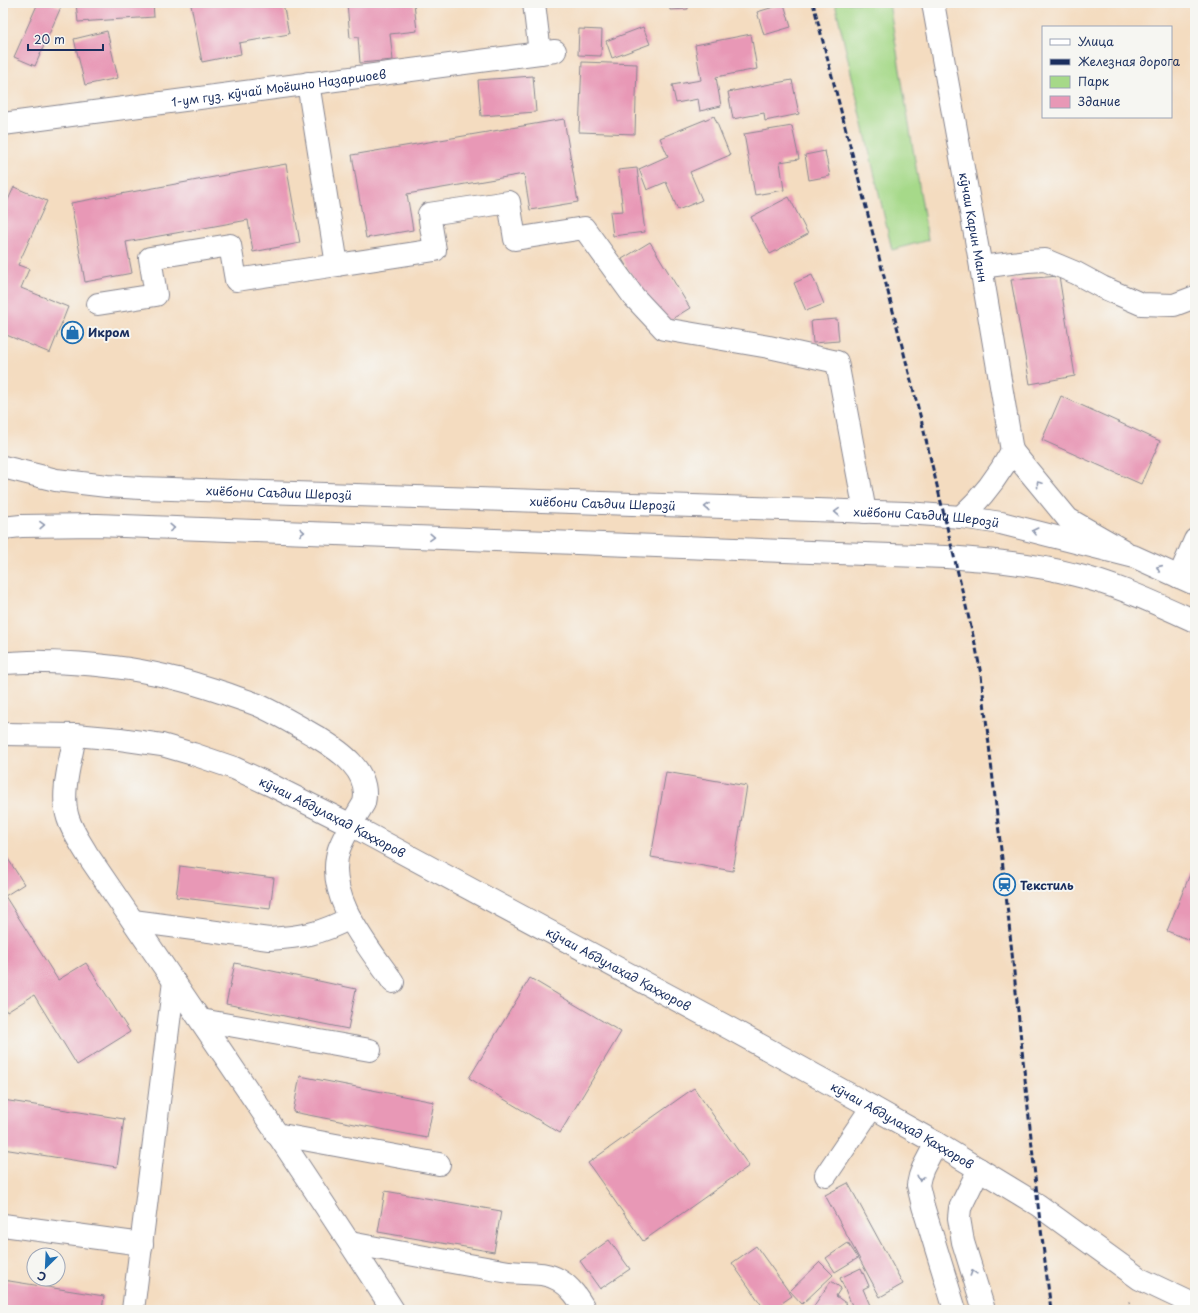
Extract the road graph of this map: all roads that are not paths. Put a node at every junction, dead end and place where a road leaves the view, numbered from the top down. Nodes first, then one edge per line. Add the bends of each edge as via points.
1 (534, 3) edge
2 (932, 3) edge
3 (308, 83) junction
4 (3, 124) edge
5 (336, 265) junction
6 (981, 267) junction
7 (1195, 297) edge
8 (98, 304) dead end
9 (1012, 451) junction
10 (3, 467) edge
11 (865, 512) junction
12 (961, 517) junction
13 (3, 528) edge
14 (1195, 540) edge
15 (1135, 558) junction
16 (1187, 580) edge
17 (1195, 621) edge
18 (3, 663) edge
19 (3, 734) edge
20 (76, 735) junction
21 (351, 825) junction
22 (350, 918) junction
23 (133, 921) junction
24 (174, 981) junction
25 (393, 982) dead end
26 (201, 1020) junction
27 (370, 1050) dead end
28 (872, 1107) junction
29 (276, 1134) junction
30 (936, 1143) junction
31 (439, 1164) dead end
32 (979, 1169) junction
33 (826, 1175) dead end
34 (3, 1225) edge
35 (142, 1244) junction
36 (350, 1244) junction
37 (1186, 1304) edge
38 (133, 1310) edge
39 (393, 1310) edge
40 (584, 1310) edge
41 (955, 1310) edge
42 (984, 1310) edge

1 - 3 main road, 1-ум гуз. кӯчай Моёшно Назаршоев via 548,52
2 - 6 main road, кӯчаи Карин Манн
3 - 4 main road, 1-ум гуз. кӯчай Моёшно Назаршоев
3 - 5 main road
5 - 8 main road via 236,280 230,246 150,258 156,295
5 - 11 main road via 435,250 429,214 509,202 515,239 584,228 634,297 664,329 837,362
6 - 7 main road via 1045,260 1141,304 1174,305
6 - 9 main road, кӯчаи Карин Манн
9 - 12 main road via 994,481
15 -> 9 main road, кӯчаи Карин Манн via 1068,519
11 -> 10 main road, хиёбони Саъдии Шерозӣ via 141,488 68,482
11 - 12 main road, хиёбони Саъдии Шерозӣ
15 -> 12 main road, хиёбони Саъдии Шерозӣ via 1001,523
13 -> 17 main road via 97,525 991,560 1074,574 1129,592
14 - 16 main road
16 -> 15 main road, хиёбони Саъдии Шерозӣ
18 - 21 main road via 44,661 128,669 169,677 258,705 328,744 348,758 360,773 366,796
19 - 20 main road, кӯчаи Абдулаҳад Қаҳҳоров
20 - 21 main road, кӯчаи Абдулаҳад Қаҳҳоров via 162,745 193,754 271,784
20 - 23 main road via 64,802 68,818 86,854
21 - 22 main road via 339,849 336,865 340,895
21 - 28 main road, кӯчаи Абдулаҳад Қаҳҳоров
22 - 23 main road via 321,932 269,939
22 - 25 main road
23 - 24 main road
24 - 26 main road
24 - 35 main road
26 - 27 main road
26 - 29 main road
28 - 30 main road, кӯчаи Абдулаҳад Қаҳҳоров
28 - 33 main road
29 - 31 main road
29 - 36 main road
30 - 32 main road, кӯчаи Абдулаҳад Қаҳҳоров
30 -> 41 main road via 923,1168 918,1185
32 - 37 main road, кӯчаи Абдулаҳад Қаҳҳоров via 1038,1205 1140,1279
42 -> 32 main road via 963,1242 959,1218 960,1208
34 - 35 main road
35 - 38 main road
36 - 39 main road
36 - 40 main road via 509,1272 549,1276 570,1288

